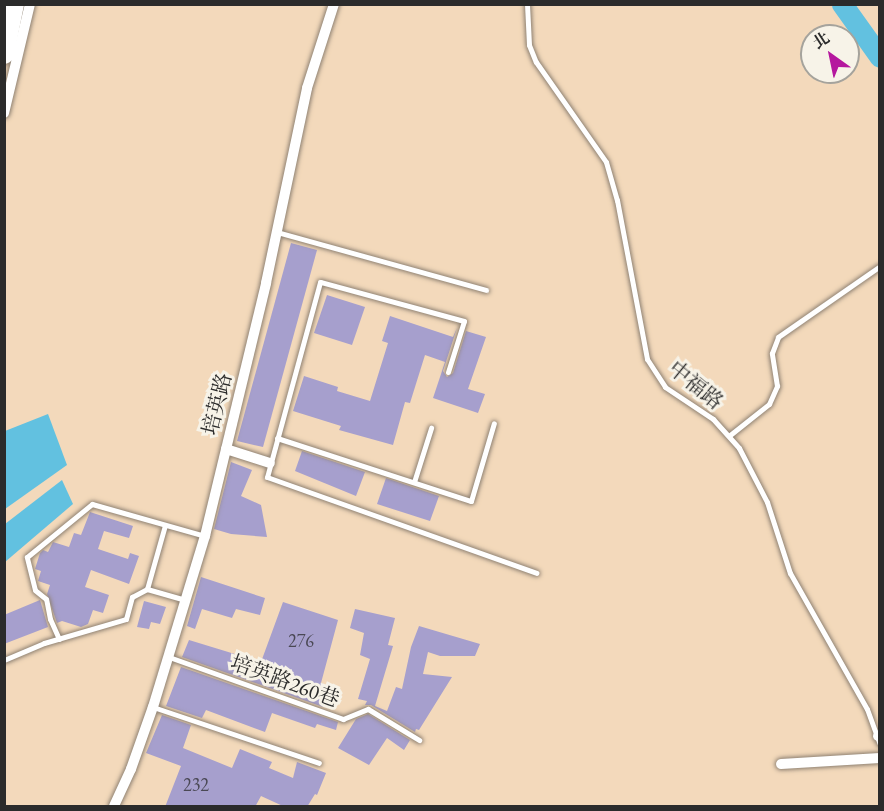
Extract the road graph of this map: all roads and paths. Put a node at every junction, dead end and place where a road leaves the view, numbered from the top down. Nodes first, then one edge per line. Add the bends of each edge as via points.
1 (12, 4) edge
2 (30, 4) edge
3 (334, 4) edge
4 (527, 4) edge
5 (4, 27) edge
6 (4, 54) edge
7 (4, 113) edge
8 (277, 232) junction
9 (879, 266) edge
10 (486, 290) dead end
11 (448, 372) dead end
12 (494, 423) dead end
13 (431, 429) dead end
14 (730, 435) junction
15 (277, 438) junction
16 (226, 450) junction
17 (270, 463) junction
18 (414, 482) junction
19 (165, 525) junction
20 (205, 536) junction
21 (536, 573) dead end
22 (147, 589) junction
23 (187, 600) junction
24 (59, 639) junction
25 (169, 657) junction
26 (4, 660) edge
27 (153, 707) junction
28 (879, 738) edge
29 (419, 740) dead end
30 (879, 758) edge
31 (319, 763) dead end
32 (781, 764) dead end
33 (114, 807) edge

1 - 5 highway
1 - 6 highway
2 - 7 street
3 - 8 street, 培英路 via 307,88
4 - 14 lane, 中福路 via 530,45 536,62 606,162 646,359 665,387 713,418
8 - 10 lane
8 - 16 street, 培英路
9 - 14 lane via 777,337 772,353 777,386 769,404
11 - 15 lane via 464,321 320,282
12 - 18 lane via 471,501
13 - 18 lane
14 - 28 lane, 中福路 via 767,502 790,573 867,709
15 - 17 lane
15 - 18 lane
16 - 17 street
16 - 20 street, 培英路
17 - 21 lane via 267,477
19 - 20 lane
19 - 22 lane
19 - 24 lane via 92,504 27,557 35,590 46,599
20 - 23 street, 培英路
22 - 23 lane
22 - 24 lane via 132,597 126,619
23 - 25 street, 培英路
24 - 26 lane
25 - 27 street, 培英路
25 - 29 lane, 培英路260巷 via 343,719 368,709
27 - 31 lane
27 - 33 street, 培英路
30 - 32 street

